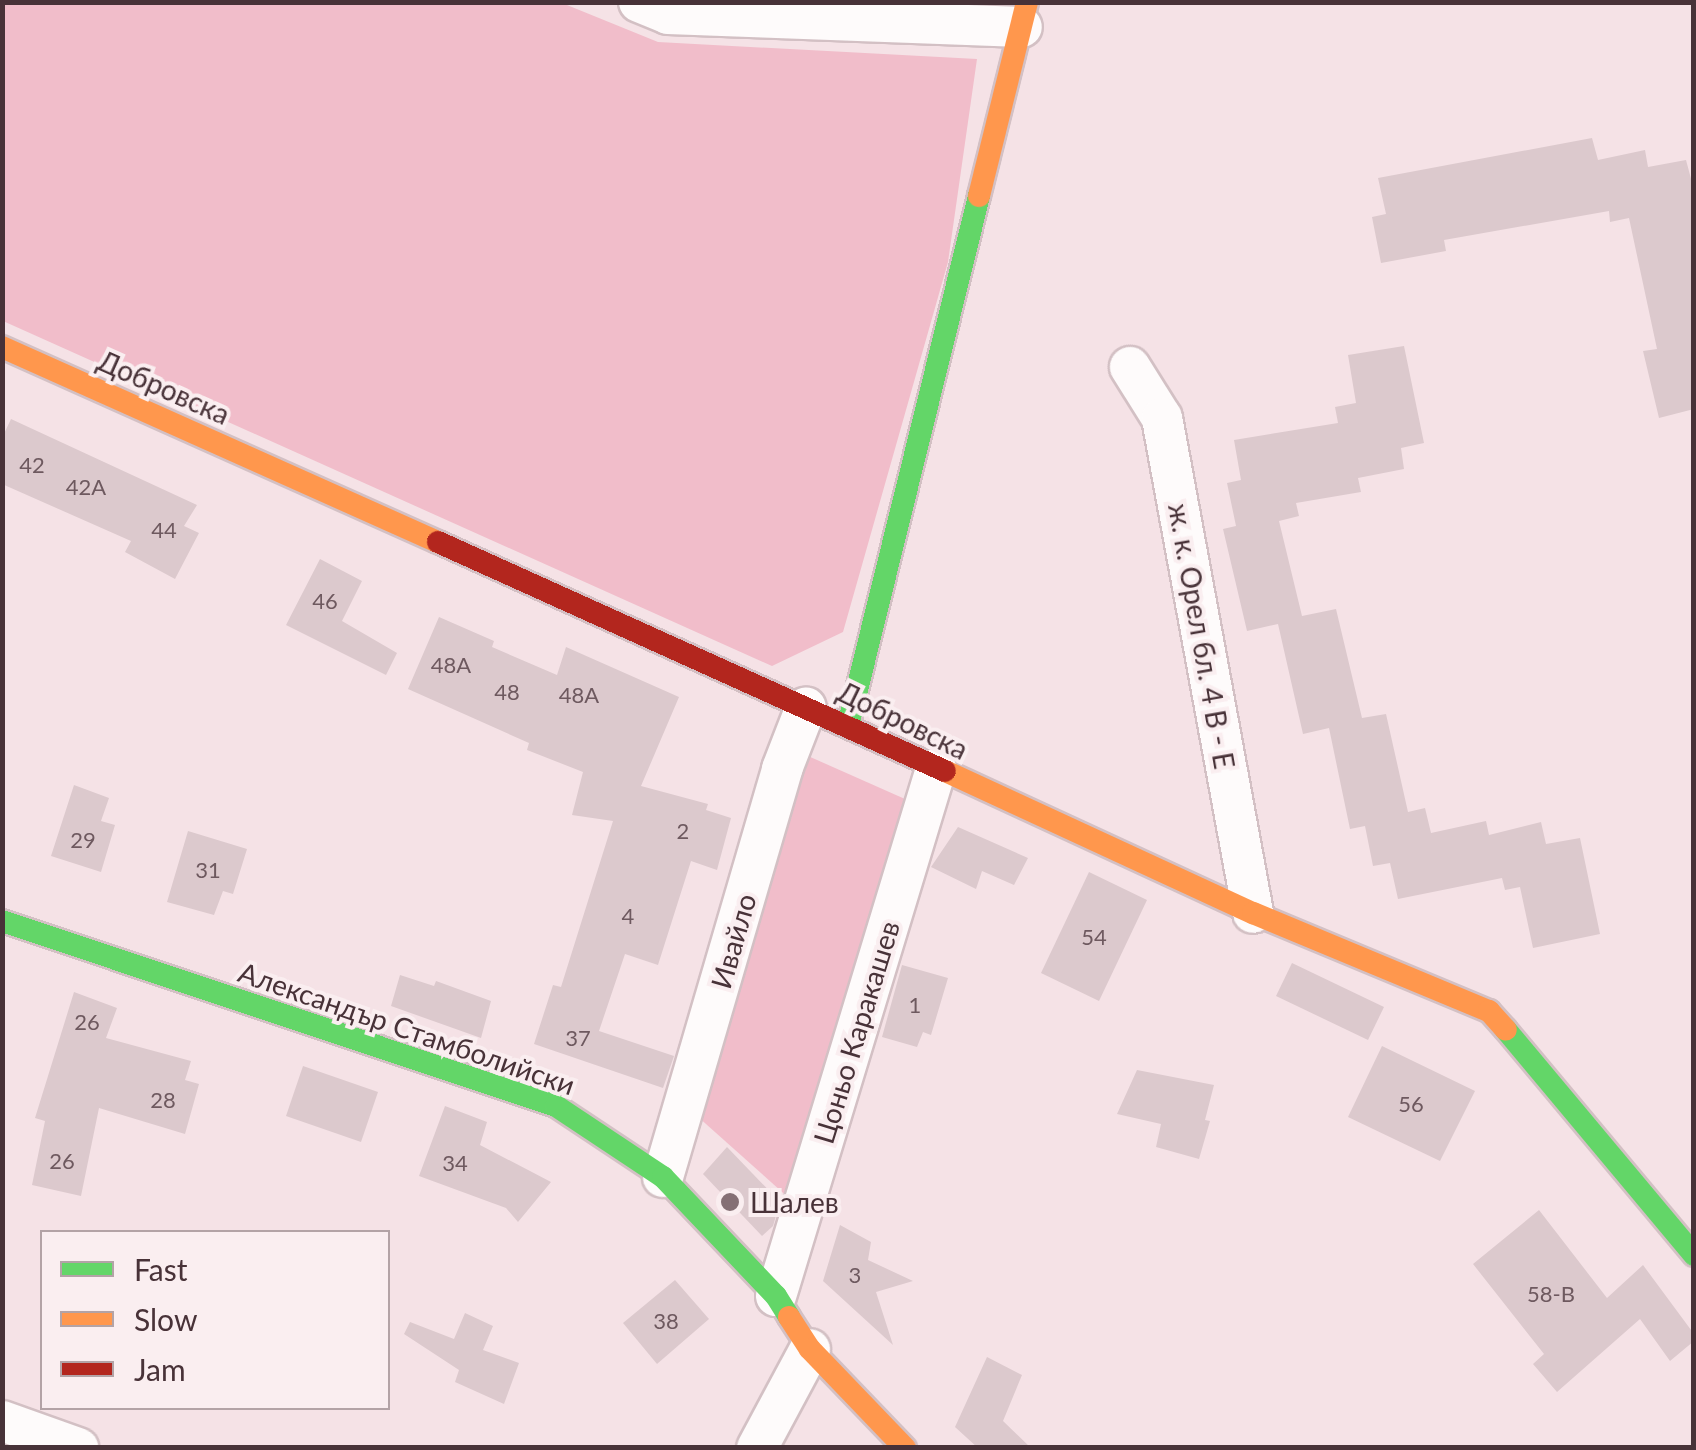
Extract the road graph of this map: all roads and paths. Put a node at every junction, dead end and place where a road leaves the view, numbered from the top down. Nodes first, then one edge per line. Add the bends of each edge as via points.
1 (639, 2) edge
2 (1025, 15) edge
3 (2, 347) edge
4 (1130, 367) dead end
5 (806, 707) junction
6 (848, 726) junction
7 (936, 769) junction
8 (1253, 913) junction
9 (2, 921) edge
10 (663, 1177) junction
11 (1694, 1255) edge
12 (776, 1296) junction
13 (810, 1349) junction
14 (2, 1421) edge
15 (78, 1448) edge
16 (757, 1448) edge
17 (904, 1448) edge

1 - 2 street via 668,14
2 - 6 street
3 - 5 street, Добровска
4 - 8 street, ж. к. Орел бл. 4 В - Е via 1162,418
5 - 6 street, Добровска
5 - 10 street, Ивайло
6 - 7 street, Добровска
7 - 8 street, Добровска
7 - 12 street, Цоньо Каракашев
8 - 11 street, Добровска via 1489,1012
9 - 10 street, Александър Стамболийски via 556,1106
10 - 12 street, Александър Стамболийски
12 - 13 street, Александър Стамболийски
13 - 16 street
13 - 17 street, Александър Стамболийски
14 - 15 street

